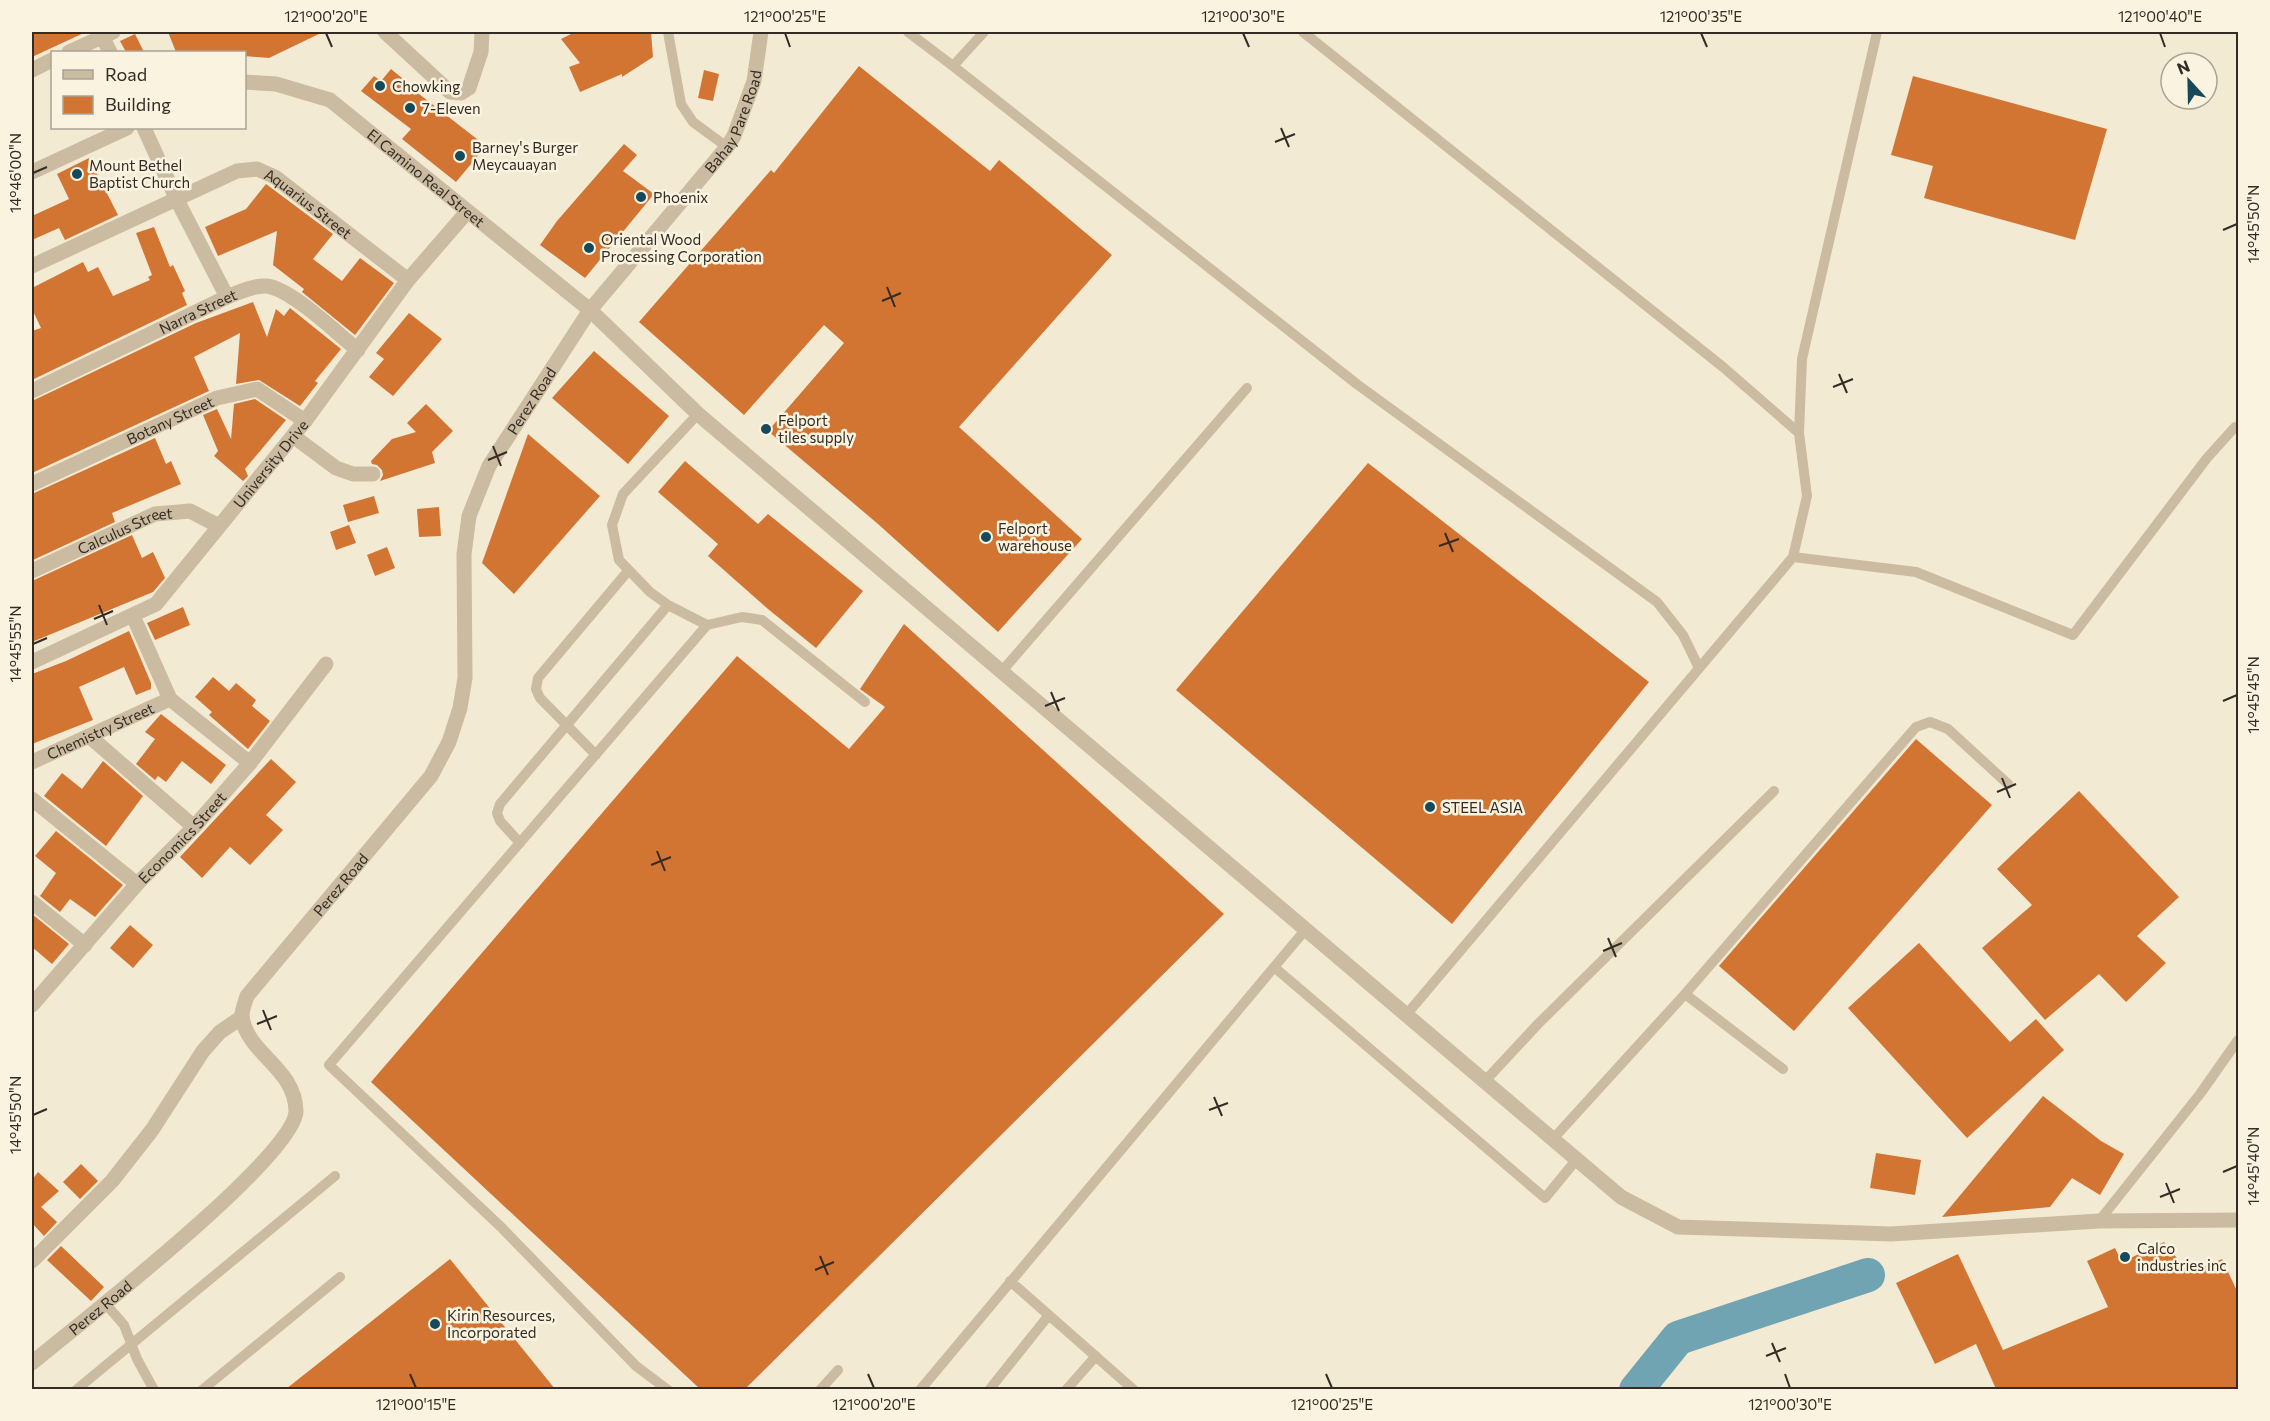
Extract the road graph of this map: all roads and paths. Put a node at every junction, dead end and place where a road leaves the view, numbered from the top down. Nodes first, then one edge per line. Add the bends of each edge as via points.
1 (385, 32) edge
2 (482, 32) edge
3 (668, 32) edge
4 (760, 32) edge
5 (908, 32) edge
6 (984, 32) edge
7 (1303, 32) edge
8 (1877, 32) edge
9 (105, 33) edge
10 (71, 51) edge
11 (110, 51) edge
12 (51, 60) edge
13 (953, 66) junction
14 (32, 70) edge
15 (246, 82) edge
16 (125, 129) edge
17 (144, 129) edge
18 (727, 147) junction
19 (32, 172) edge
20 (176, 198) junction
21 (467, 212) junction
22 (32, 266) edge
23 (408, 280) junction
24 (227, 297) junction
25 (590, 310) junction
26 (358, 350) junction
27 (1247, 388) dead end
28 (32, 391) edge
29 (698, 414) junction
30 (305, 421) junction
31 (2235, 427) dead end
32 (1799, 433) junction
33 (293, 436) junction
34 (373, 474) dead end
35 (32, 484) edge
36 (219, 526) junction
37 (1793, 557) junction
38 (628, 571) junction
39 (32, 572) edge
40 (668, 605) junction
41 (132, 616) junction
42 (707, 625) junction
43 (32, 662) edge
44 (326, 664) dead end
45 (1699, 669) junction
46 (1002, 671) junction
47 (170, 699) junction
48 (865, 702) dead end
49 (565, 724) junction
50 (89, 736) junction
51 (596, 755) junction
52 (32, 762) edge
53 (250, 763) junction
54 (2008, 784) dead end
55 (1774, 791) dead end
56 (32, 799) edge
57 (194, 826) junction
58 (520, 843) junction
59 (137, 884) junction
60 (32, 902) edge
61 (1306, 929) junction
62 (85, 945) junction
63 (1274, 967) junction
64 (1685, 994) junction
65 (32, 1002) edge
66 (1407, 1014) junction
67 (242, 1017) junction
68 (2238, 1040) edge
69 (1783, 1069) dead end
70 (1485, 1081) junction
71 (1553, 1139) junction
72 (1577, 1159) junction
73 (336, 1176) dead end
74 (2099, 1221) junction
75 (2238, 1221) edge
76 (32, 1261) edge
77 (340, 1277) dead end
78 (1010, 1281) junction
79 (105, 1302) junction
80 (1049, 1316) junction
81 (131, 1344) junction
82 (1096, 1356) junction
83 (32, 1363) edge
84 (838, 1370) dead end
85 (76, 1389) edge
86 (154, 1389) edge
87 (202, 1389) edge
88 (668, 1389) edge
89 (820, 1389) edge
90 (920, 1389) edge
91 (989, 1389) edge
92 (1066, 1389) edge
93 (1134, 1389) edge

1 - 2 street via 450,92 461,93 469,88 481,52
3 - 18 lane via 681,104 693,122
4 - 18 street, Bahay Pare Road via 754,81
5 - 13 lane
6 - 13 lane
7 - 32 lane via 1723,367
8 - 32 lane via 1802,359
9 - 10 street
9 - 11 street
12 - 14 street
13 - 45 lane via 1358,385 1657,602 1683,635
15 - 21 street, El Camino Real Street via 276,84 330,100
16 - 19 street
17 - 20 street
18 - 25 street, Bahay Pare Road
20 - 22 street, Aquarius Street
20 - 23 street, Aquarius Street via 237,171 257,169 275,177
20 - 24 street
21 - 23 street, University Drive
21 - 25 street, El Camino Real Street
23 - 26 street, University Drive
24 - 26 street, Narra Street via 265,286 284,291
24 - 28 street, Narra Street
25 - 29 street, El Camino Real Street
25 - 67 street, Perez Road via 489,466 469,516 464,554 465,678 449,742 431,776 256,985
26 - 30 street, University Drive
27 - 46 lane
29 - 38 lane via 623,494 612,525 619,560
29 - 46 street, El Camino Real Street
30 - 33 street, University Drive
30 - 35 street, Botany Street via 257,388 217,398
31 - 37 lane via 2207,458 2073,635 1916,572
32 - 37 lane via 1807,496
33 - 34 street via 336,468 353,474
33 - 36 street, University Drive
36 - 39 street, Calculus Street via 190,511 155,514
36 - 41 street, University Drive via 156,604
37 - 45 lane
38 - 40 lane
38 - 49 lane via 538,678 536,689 540,698
40 - 42 lane
40 - 49 lane
41 - 43 street, University Drive
41 - 47 street
42 - 48 lane via 742,617 762,620
42 - 51 lane
44 - 53 street, Economics Street
45 - 66 lane
46 - 61 street, El Camino Real Street
47 - 50 street, Chemistry Street
47 - 53 street
49 - 51 lane
49 - 58 lane via 500,804 500,820
50 - 52 street, Chemistry Street
50 - 57 street
51 - 58 lane
53 - 57 street, Economics Street
54 - 64 lane via 1948,729 1930,722 1916,727
55 - 70 lane
56 - 59 street
57 - 59 street, Economics Street
58 - 88 lane via 329,1065 501,1227 636,1366
59 - 62 street, Economics Street
60 - 62 street
61 - 63 lane
61 - 66 street, El Camino Real Street
62 - 65 street, Economics Street
63 - 72 lane via 1545,1198
63 - 78 lane
64 - 69 lane
64 - 71 lane
66 - 70 street, El Camino Real Street
67 - 76 street via 220,1032 203,1051 152,1130 112,1181
67 - 79 street, Perez Road via 256,1044 288,1082 296,1107 291,1127 242,1185
68 - 74 lane
70 - 71 street, El Camino Real Street
71 - 72 street, El Camino Real Street
72 - 74 street, El Camino Real Street via 1621,1197 1678,1227 1891,1233
73 - 81 lane
74 - 75 street, El Camino Real Street
77 - 87 lane
78 - 80 lane
78 - 90 lane
79 - 81 lane via 124,1325
79 - 83 street, Perez Road
80 - 82 lane
80 - 91 lane
81 - 85 lane
81 - 86 lane
82 - 92 lane
82 - 93 lane
84 - 89 lane

